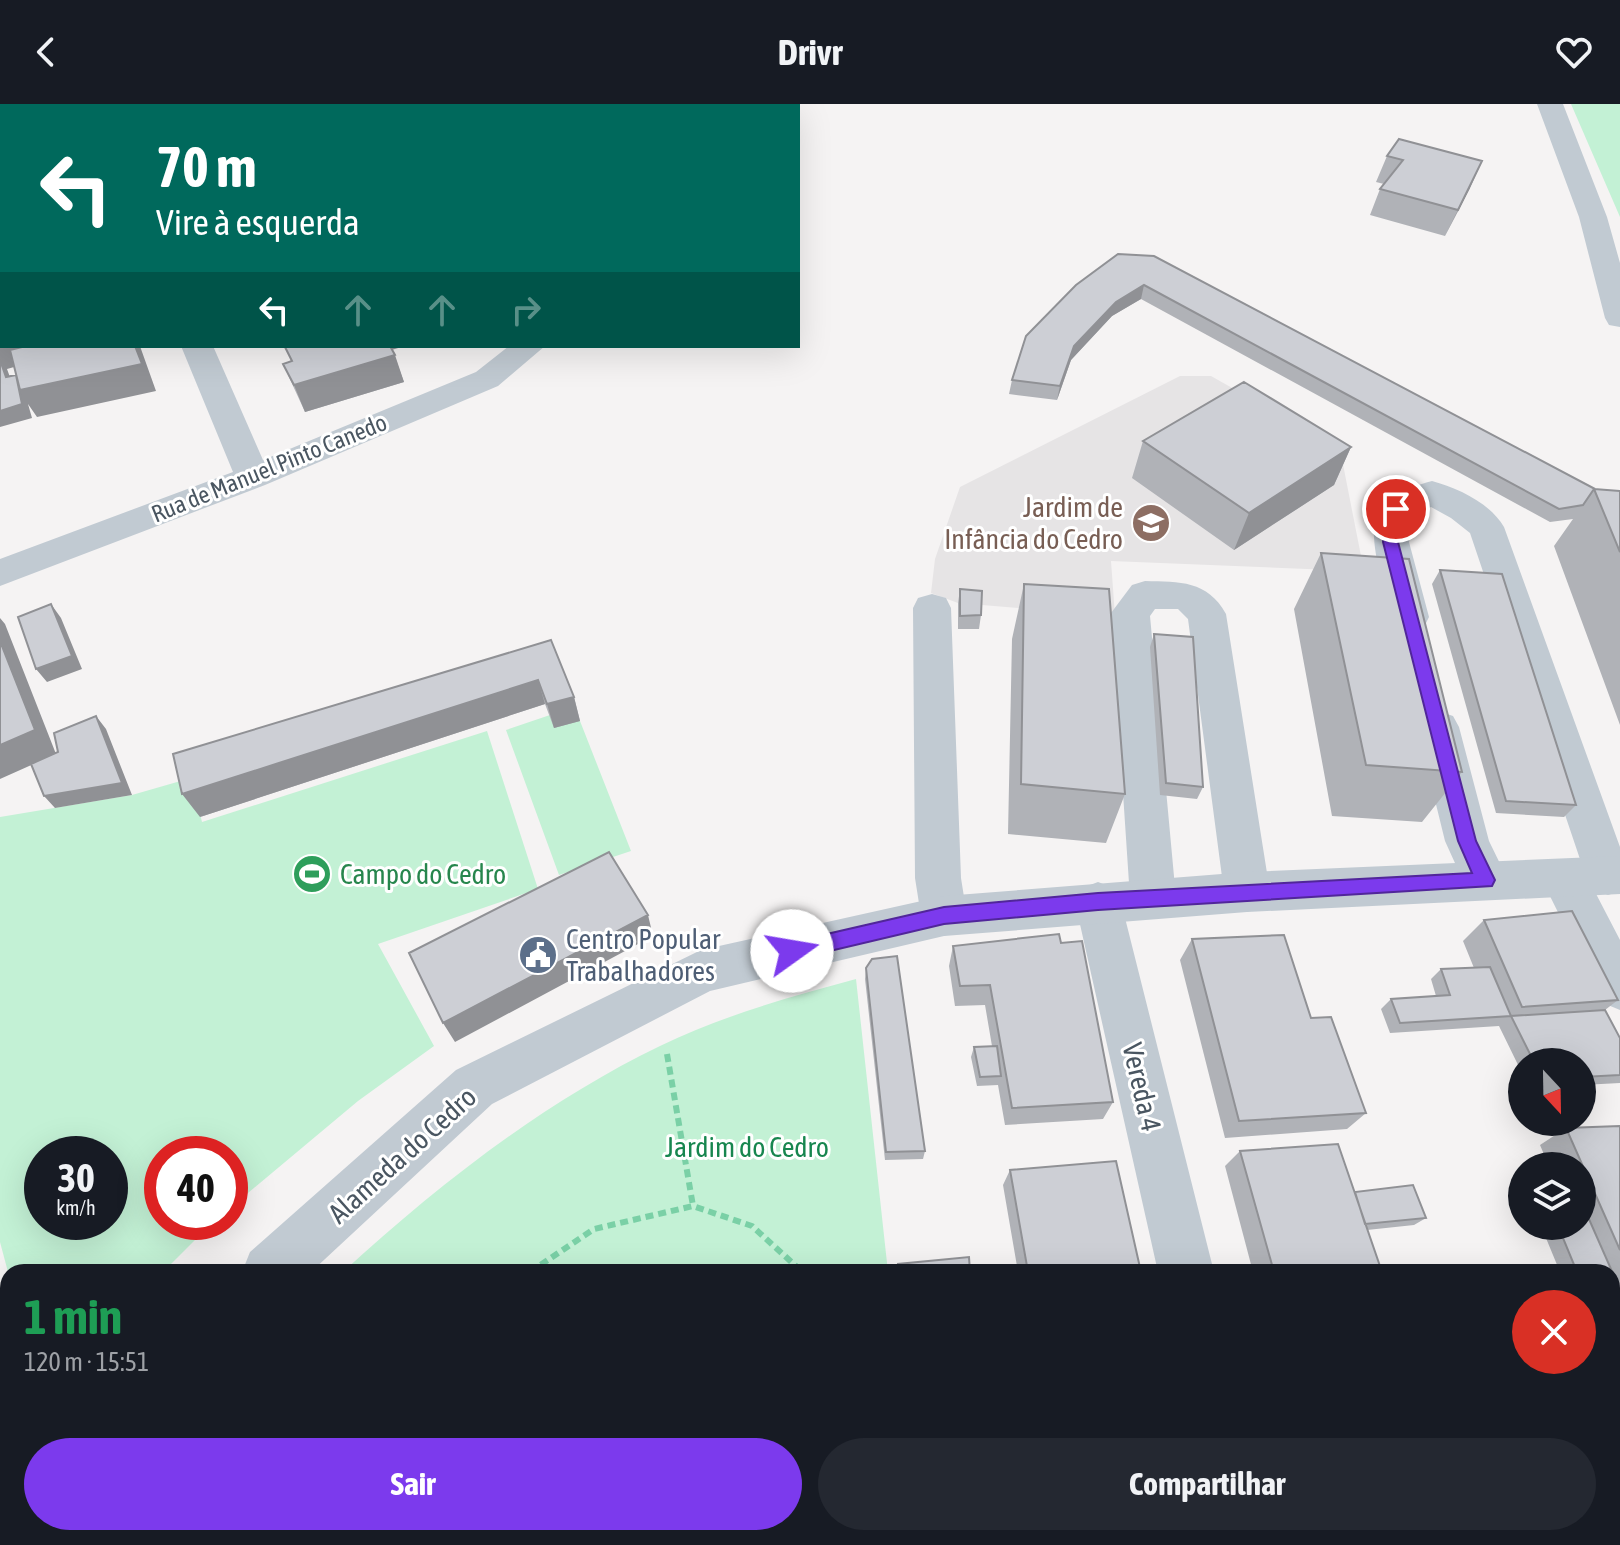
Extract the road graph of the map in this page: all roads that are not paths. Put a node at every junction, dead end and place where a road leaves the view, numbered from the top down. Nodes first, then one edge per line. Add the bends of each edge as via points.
1 (1550, 104) edge
2 (1620, 318) edge
3 (198, 348) edge
4 (526, 348) edge
5 (253, 477) junction
6 (0, 573) edge
7 (932, 608) dead end
8 (1417, 646) edge
9 (1429, 691) edge
10 (1597, 876) edge
11 (1485, 880) junction
12 (1247, 892) junction
13 (1153, 898) junction
14 (1098, 902) junction
15 (944, 916) junction
16 (1620, 988) edge
17 (279, 1264) edge
18 (1184, 1264) edge

1 - 2 street via 1593,217
3 - 5 street
4 - 5 street, Rua de Manuel Pinto Canedo via 487,379
5 - 6 street, Rua de Manuel Pinto Canedo
7 - 15 street via 938,878
8 - 10 street via 1391,542 1396,509 1432,493 1486,527
9 - 11 street via 1467,841
10 - 11 street, Alameda do Cedro
10 - 16 street
11 - 12 street, Alameda do Cedro
12 - 13 street, Alameda do Cedro
12 - 13 street via 1207,614 1188,596 1145,595 1130,613
13 - 14 street, Alameda do Cedro
14 - 15 street, Alameda do Cedro
14 - 18 street, Vereda 4
15 - 17 street, Alameda do Cedro via 701,972 474,1087

